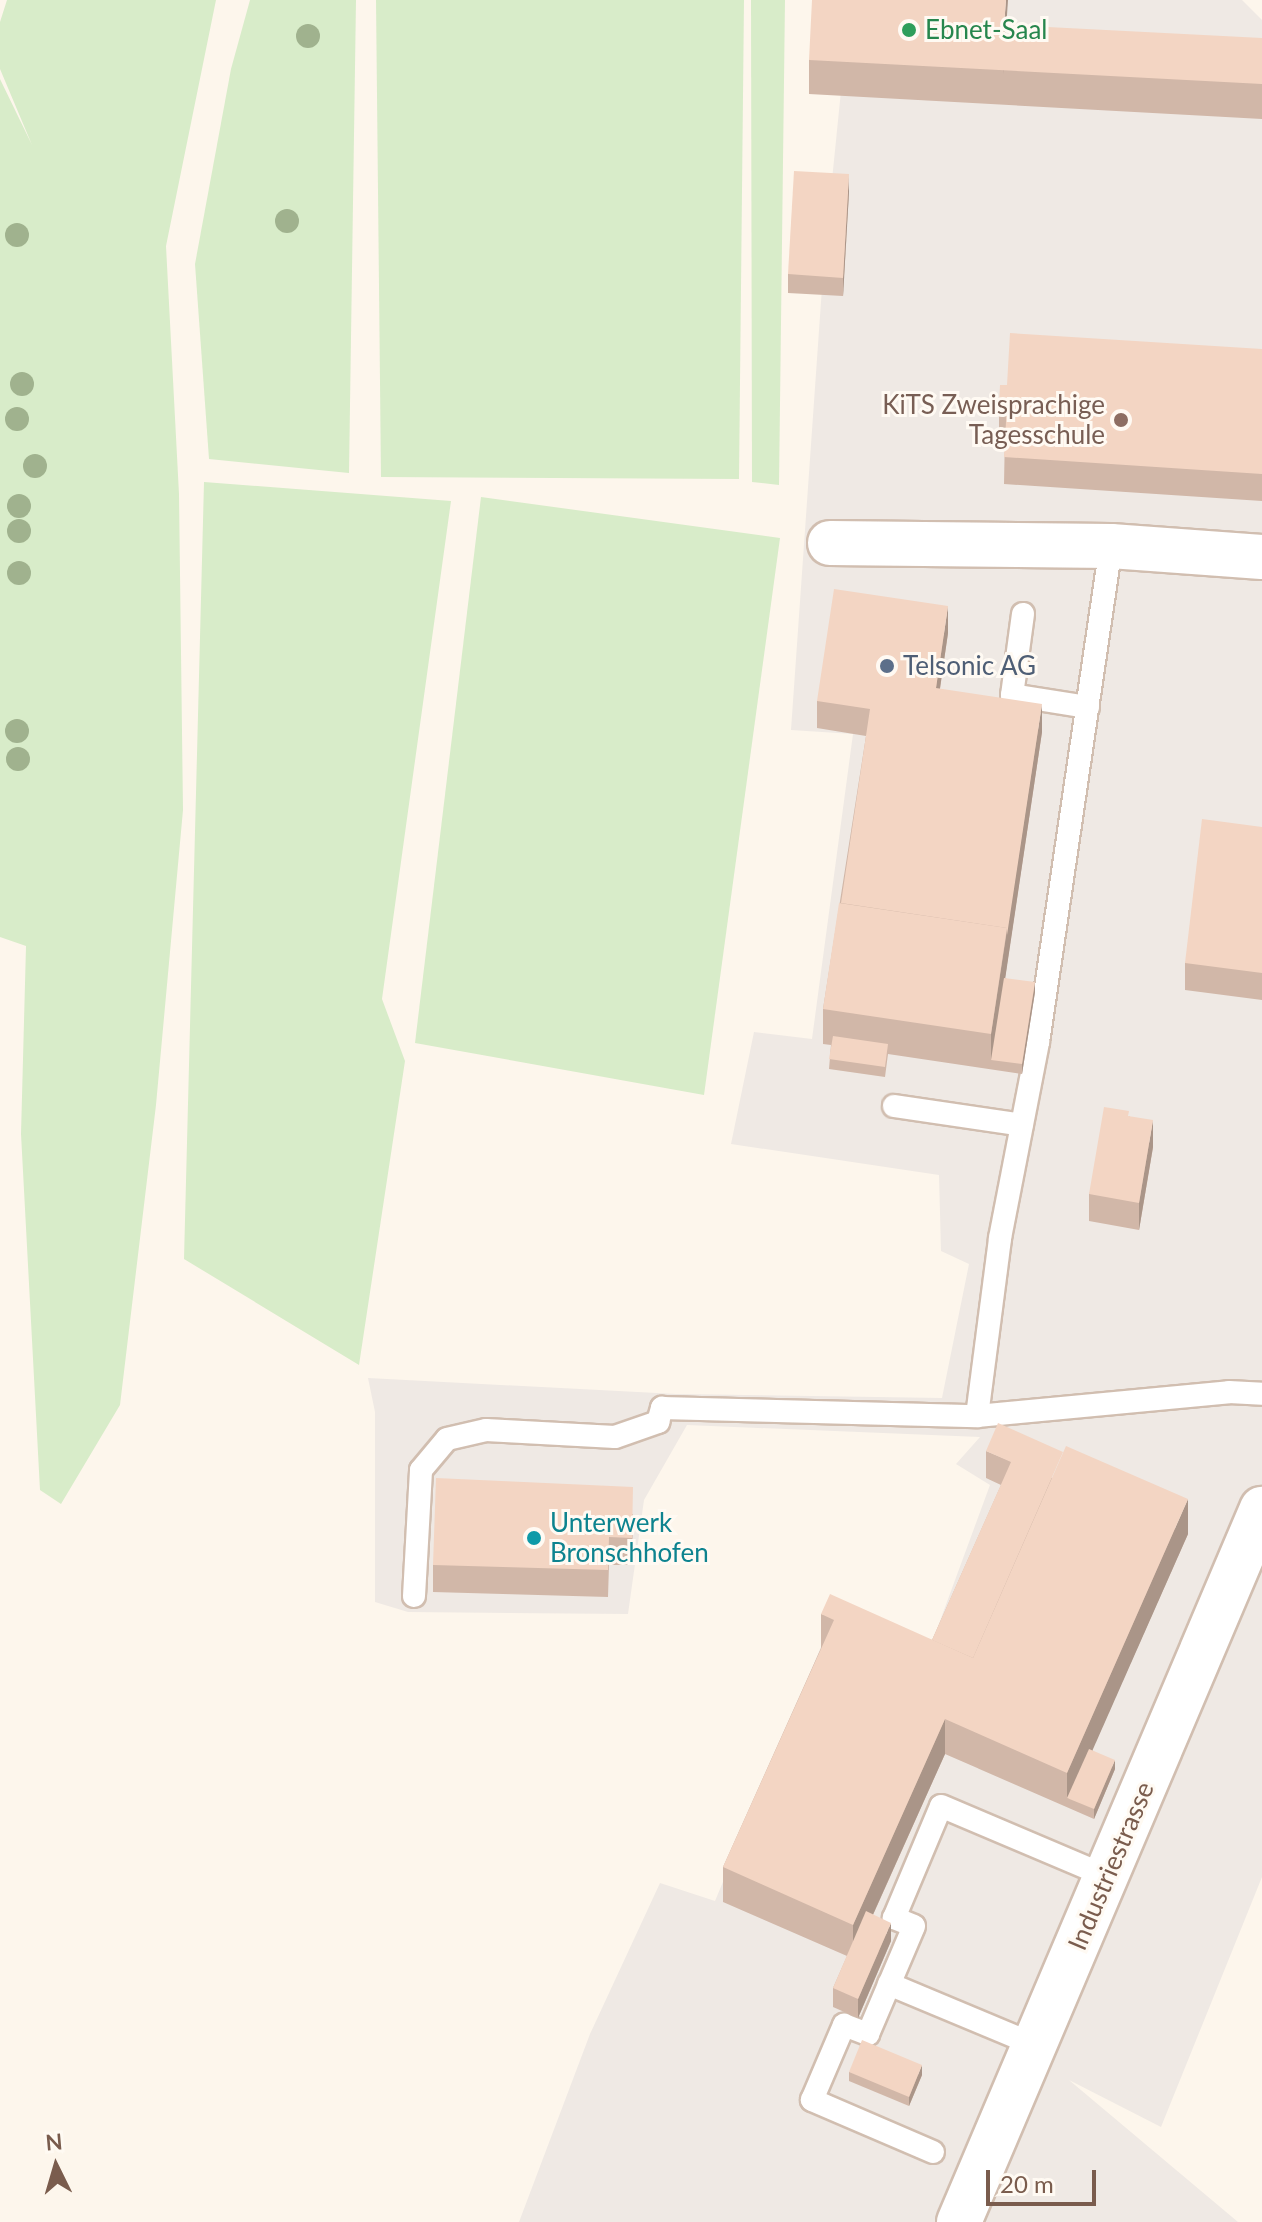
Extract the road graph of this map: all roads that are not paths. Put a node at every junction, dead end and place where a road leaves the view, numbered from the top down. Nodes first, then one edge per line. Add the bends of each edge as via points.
1 (830, 543) dead end
2 (1111, 546) junction
3 (1262, 557) edge
4 (1023, 614) dead end
5 (1088, 707) junction
6 (894, 1106) dead end
7 (1022, 1125) junction
8 (1262, 1394) edge
9 (977, 1416) junction
10 (1262, 1509) edge
11 (414, 1596) dead end
12 (1106, 1876) junction
13 (889, 1984) junction
14 (1035, 2045) junction
15 (933, 2152) dead end
16 (959, 2222) edge

1 - 2 street
2 - 3 street
2 - 5 lane
4 - 5 lane via 1012,695
5 - 7 lane
6 - 7 lane
7 - 9 lane via 1000,1238
8 - 9 lane via 1229,1392
9 - 11 lane via 662,1408 658,1422 615,1437 486,1430 447,1439 421,1470
10 - 12 street, Industriestrasse
12 - 13 lane via 941,1806 894,1918 914,1926
12 - 14 street, Industriestrasse
13 - 14 lane
13 - 15 lane via 868,2034 844,2025 812,2100
14 - 16 street, Industriestrasse

